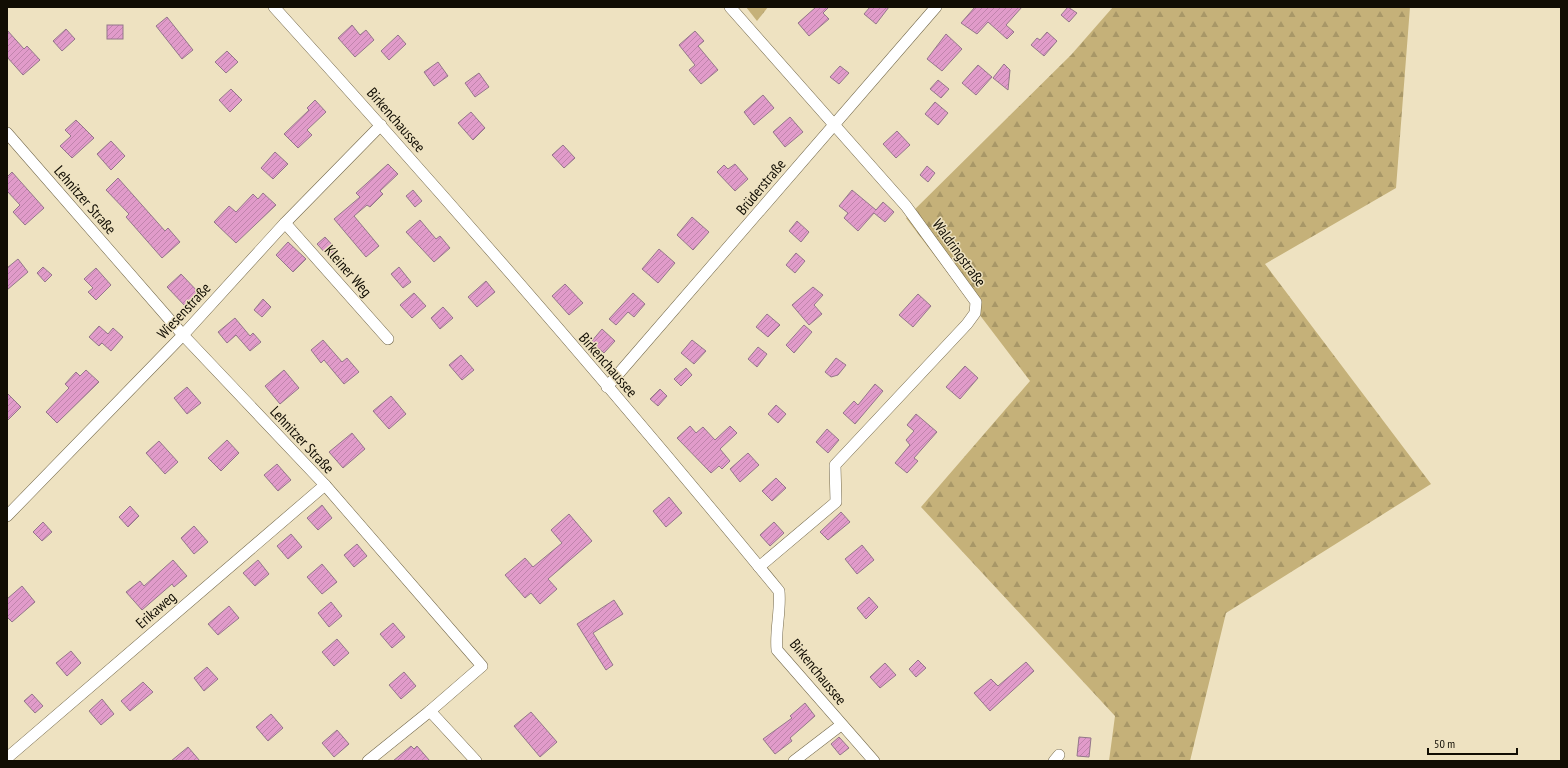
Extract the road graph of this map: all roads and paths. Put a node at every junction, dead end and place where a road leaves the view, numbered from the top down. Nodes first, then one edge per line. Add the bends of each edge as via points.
1 (274, 7) edge
2 (730, 7) edge
3 (936, 7) edge
4 (834, 123) junction
5 (381, 125) junction
6 (7, 133) edge
7 (285, 223) junction
8 (183, 335) junction
9 (388, 339) dead end
10 (607, 387) junction
11 (325, 485) junction
12 (7, 516) edge
13 (759, 567) junction
14 (430, 711) junction
15 (841, 725) junction
16 (7, 758) edge
17 (368, 761) edge
18 (476, 761) edge
19 (794, 761) edge
20 (874, 761) edge

1 - 5 street, Birkenchaussee
2 - 4 street, Waldringstraße
3 - 4 street, Brüderstraße
4 - 10 street, Brüderstraße
4 - 13 street, Waldringstraße via 906,206 976,302 975,313 835,465 836,502
5 - 7 street, Wiesenstraße
5 - 10 street, Birkenchaussee
6 - 8 street, Lehnitzer Straße
7 - 8 street, Wiesenstraße
7 - 9 street, Kleiner Weg
8 - 11 street, Lehnitzer Straße
8 - 12 street, Wiesenstraße
10 - 13 street, Birkenchaussee
11 - 14 street, Lehnitzer Straße via 482,666
11 - 16 street, Erikaweg
13 - 15 street, Birkenchaussee via 779,591 781,606 777,650
14 - 17 street
14 - 18 street
15 - 19 street
15 - 20 street, Birkenchaussee

